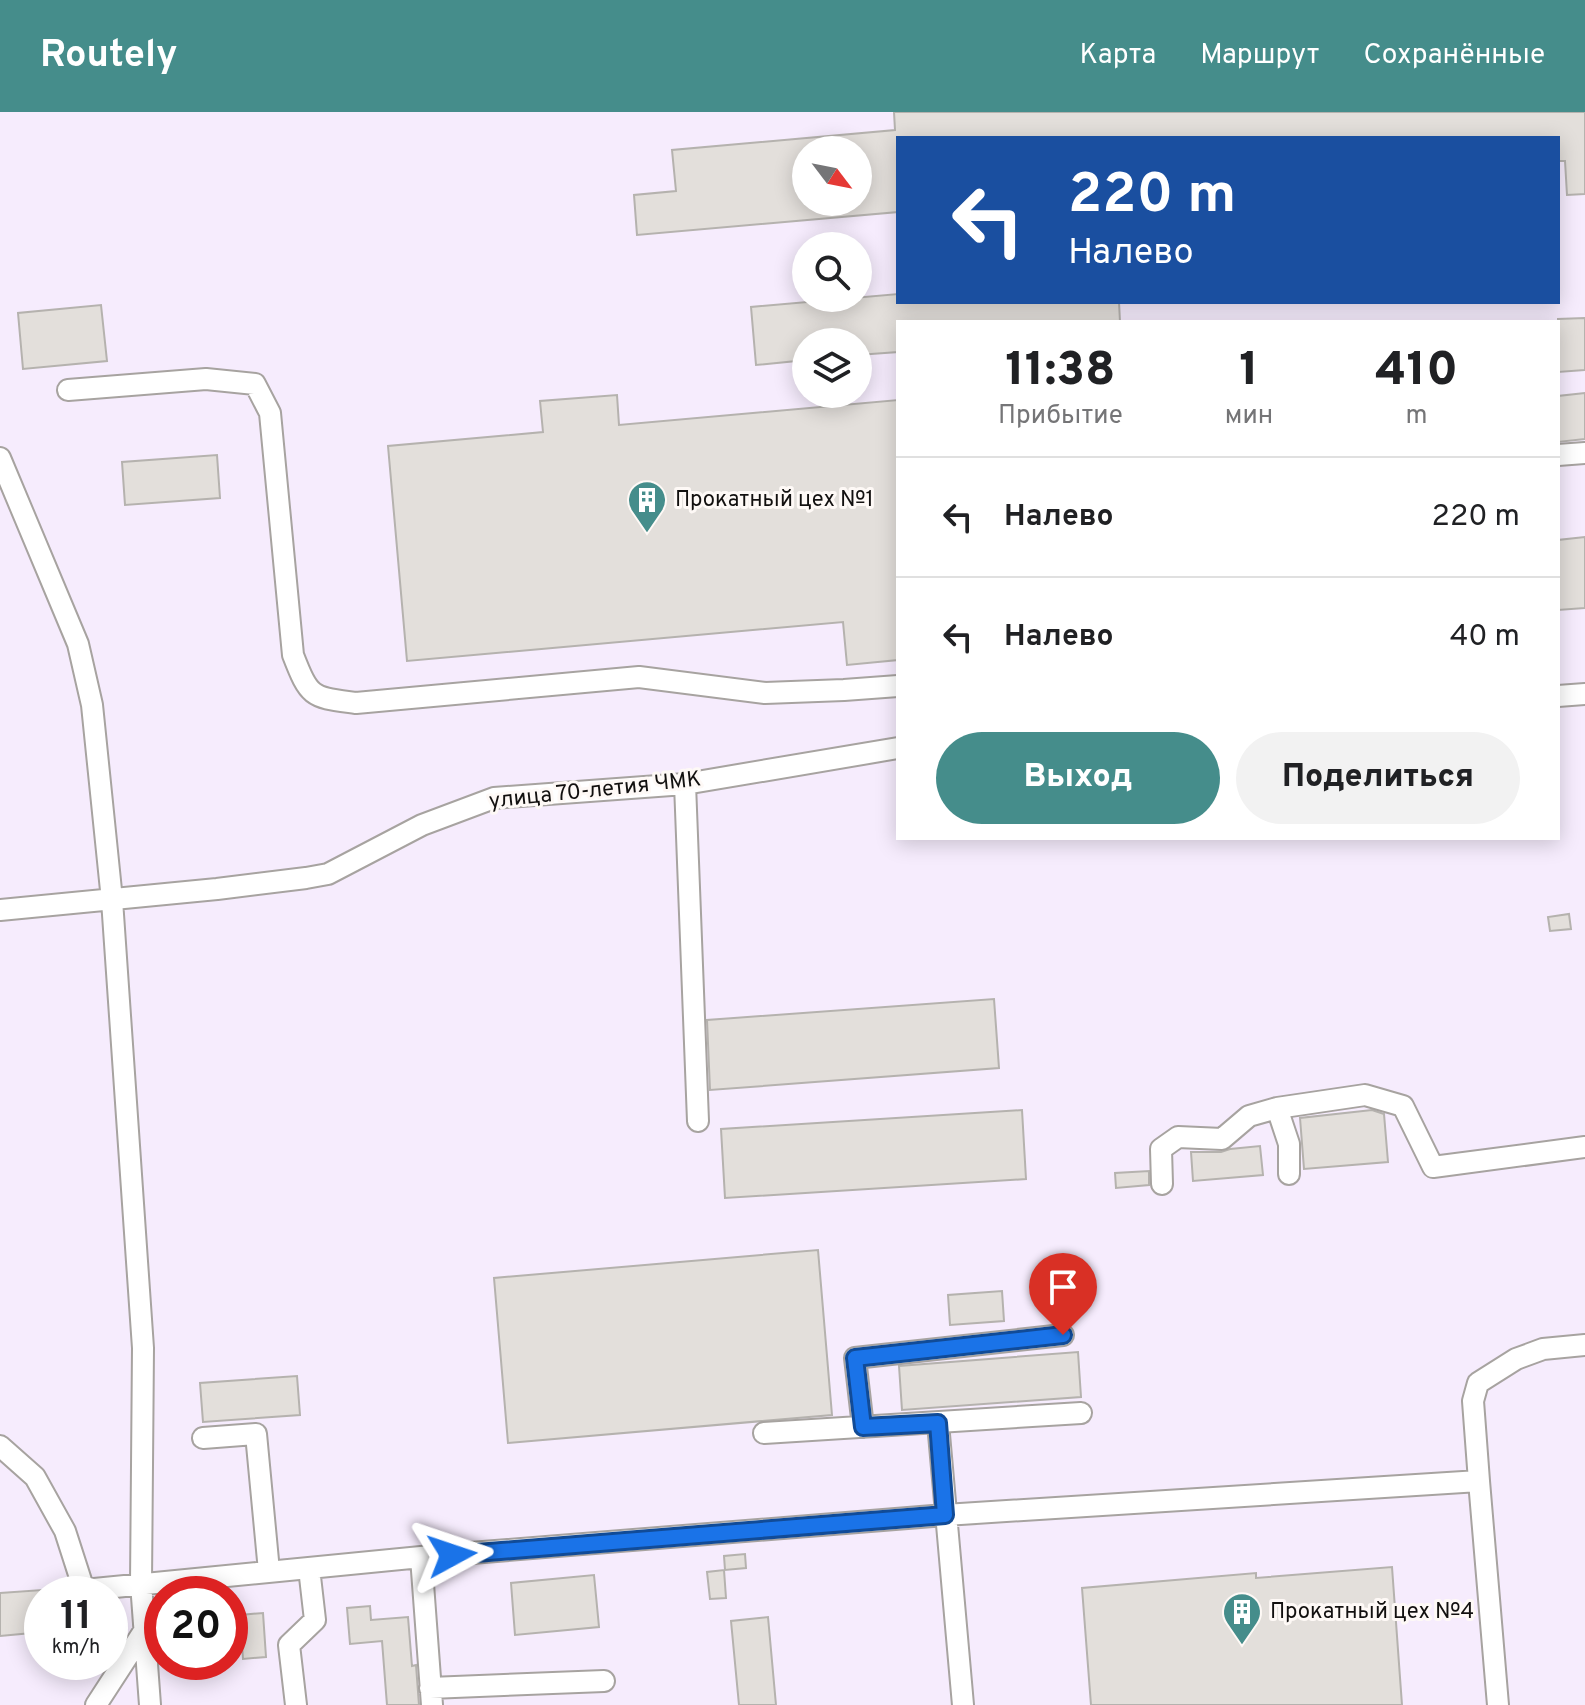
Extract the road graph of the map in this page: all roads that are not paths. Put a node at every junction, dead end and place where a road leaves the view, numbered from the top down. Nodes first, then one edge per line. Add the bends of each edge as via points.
1 (68, 390) dead end
2 (1585, 453) edge
3 (1560, 455) edge
4 (0, 458) edge
5 (896, 686) edge
6 (1585, 694) edge
7 (1560, 696) edge
8 (896, 748) edge
9 (685, 784) junction
10 (112, 900) junction
11 (0, 910) edge
12 (1277, 1108) junction
13 (698, 1121) dead end
14 (1585, 1147) edge
15 (1289, 1174) dead end
16 (1162, 1184) dead end
17 (1063, 1335) dead end
18 (1585, 1345) edge
19 (1081, 1413) dead end
20 (938, 1423) junction
21 (863, 1427) junction
22 (764, 1433) dead end
23 (203, 1438) dead end
24 (0, 1446) edge
25 (1479, 1481) junction
26 (945, 1515) junction
27 (421, 1557) junction
28 (309, 1568) junction
29 (269, 1571) junction
30 (141, 1583) junction
31 (144, 1631) joint
32 (148, 1680) edge
33 (604, 1681) dead end
34 (431, 1697) edge
35 (96, 1705) edge
36 (150, 1705) edge
37 (296, 1705) edge
38 (963, 1705) edge
39 (1498, 1705) edge

1 - 5 street via 206,379 255,384 270,413 293,655 312,693 322,698 356,703 639,677 765,693
2 - 3 street
4 - 10 street via 78,644 92,705
6 - 7 street
8 - 9 street, улица 70-летия ЧМК
9 - 10 street, улица 70-летия ЧМК via 494,798 422,825 328,874
9 - 13 street
10 - 11 street, улица 70-летия ЧМК
10 - 30 street via 143,1348
12 - 14 street via 1365,1095 1403,1106 1433,1167
12 - 15 street via 1289,1144
12 - 16 street via 1249,1116 1222,1139 1178,1137 1161,1149
17 - 21 street via 855,1358
18 - 25 street via 1543,1349 1478,1383 1473,1401
19 - 20 street
20 - 21 street
20 - 26 street
21 - 22 street
23 - 29 street via 256,1434
24 - 30 street via 35,1477 65,1531 84,1590
25 - 26 street
25 - 39 street
26 - 27 street
26 - 38 street
27 - 28 street
27 - 34 street
28 - 29 street
28 - 37 street via 315,1620 289,1645
29 - 30 street
30 - 31 street
31 - 35 street
32 - 36 street
33 - 34 street

